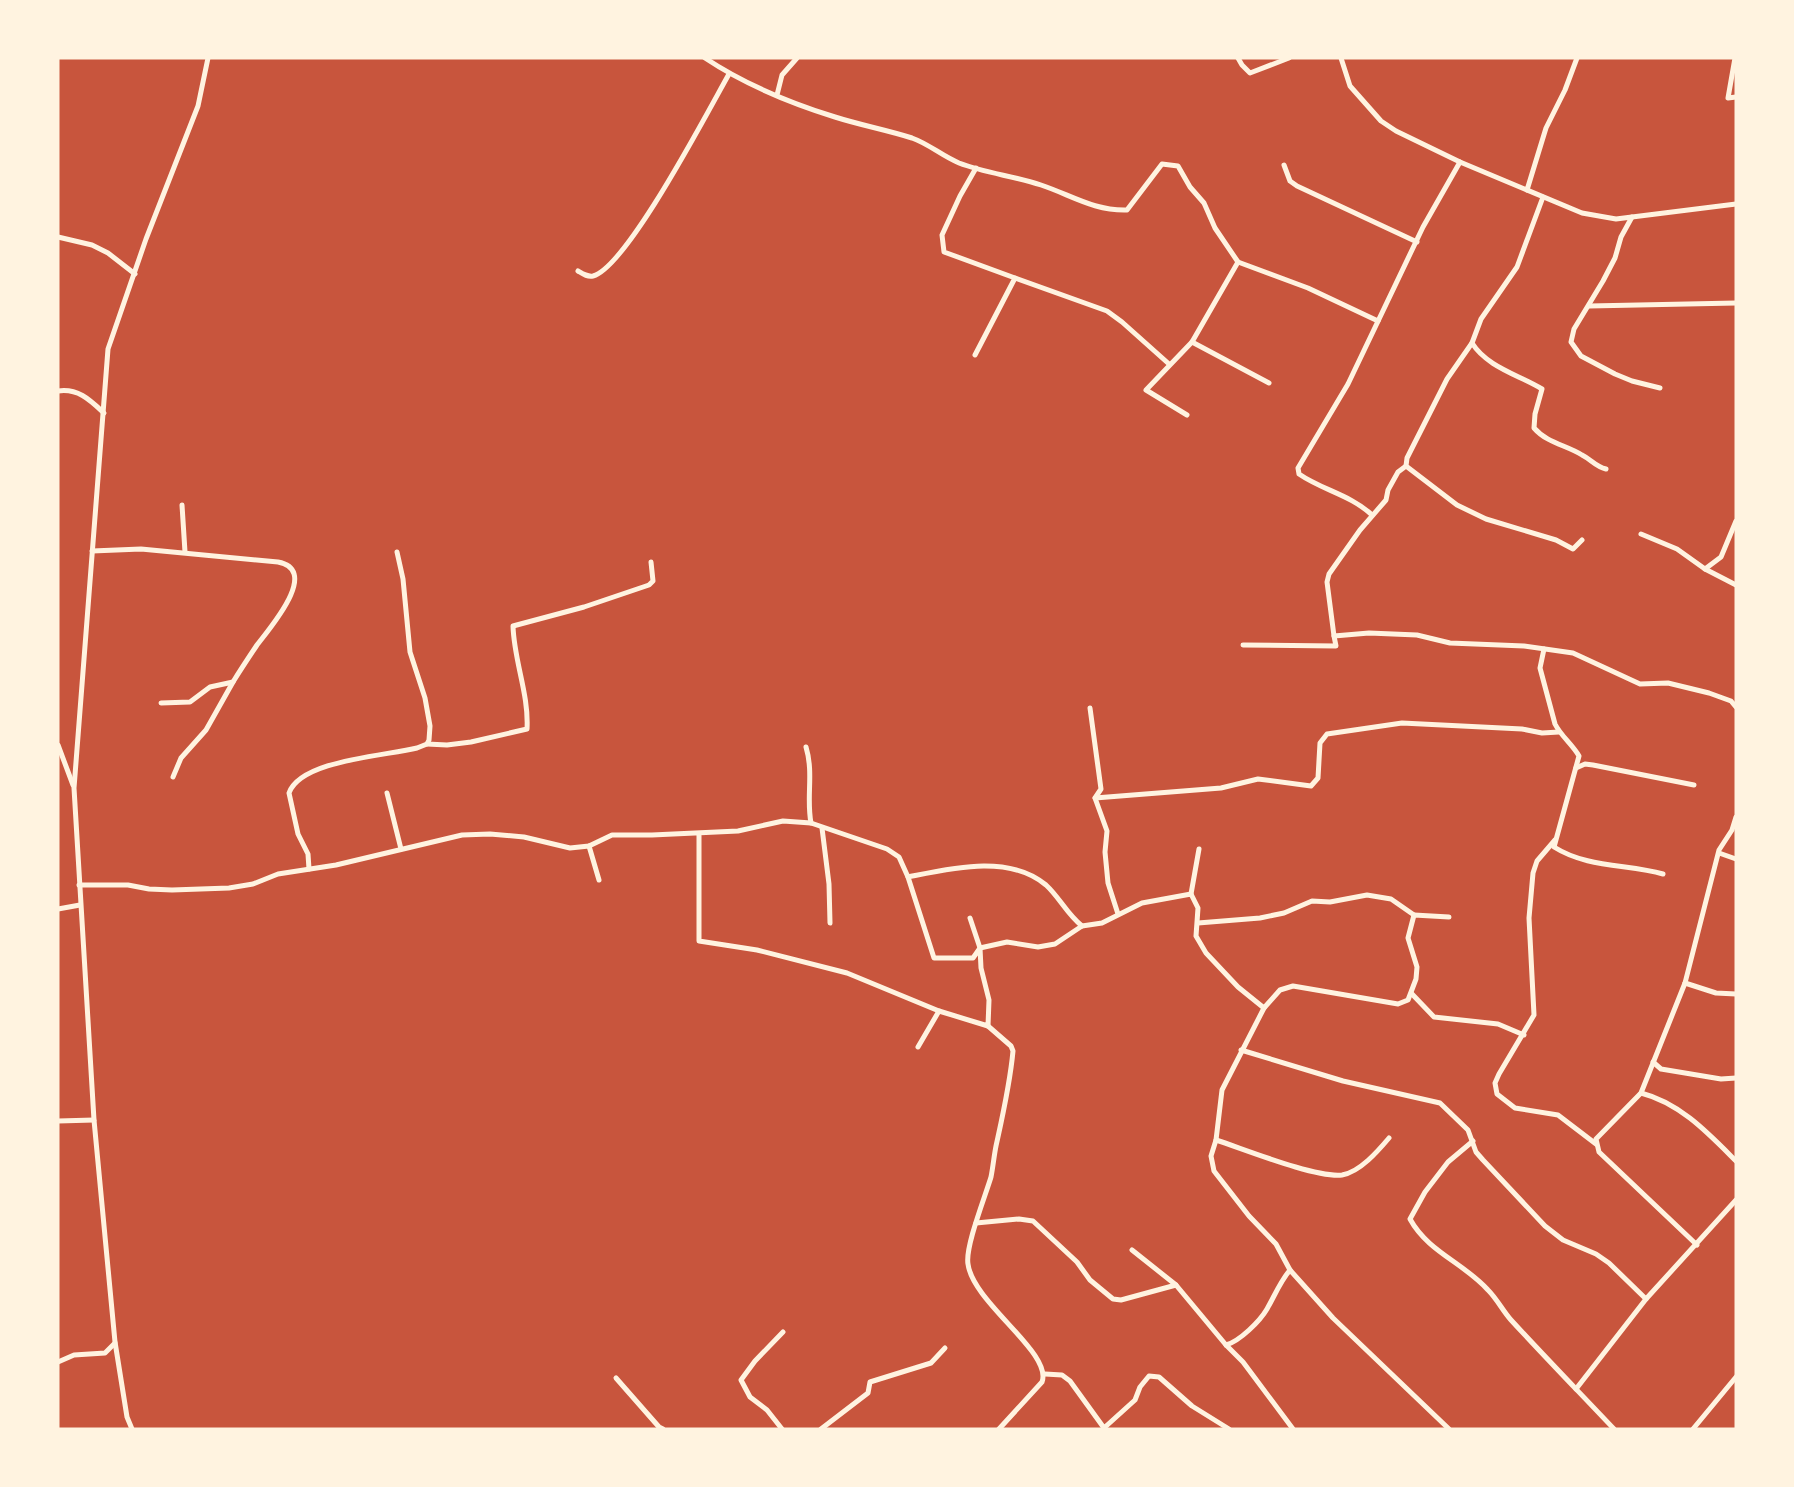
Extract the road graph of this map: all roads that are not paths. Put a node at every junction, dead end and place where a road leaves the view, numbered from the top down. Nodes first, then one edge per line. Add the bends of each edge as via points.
1 (208, 58) edge
2 (705, 58) edge
3 (797, 58) edge
4 (1238, 58) edge
5 (1289, 58) edge
6 (1341, 58) edge
7 (1577, 58) edge
8 (1735, 58) edge
9 (729, 74) junction
10 (776, 95) junction
11 (1736, 97) edge
12 (1460, 162) junction
13 (1284, 164) dead end
14 (976, 168) junction
15 (1527, 190) junction
16 (1543, 197) junction
17 (1736, 204) edge
18 (1632, 217) junction
19 (58, 237) edge
20 (1417, 242) junction
21 (1238, 262) junction
22 (578, 271) dead end
23 (135, 274) junction
24 (1014, 278) junction
25 (1736, 303) edge
26 (1589, 306) junction
27 (1378, 321) junction
28 (1192, 342) junction
29 (1472, 343) junction
30 (975, 355) dead end
31 (1168, 364) junction
32 (1269, 383) dead end
33 (1660, 388) dead end
34 (58, 391) edge
35 (104, 413) junction
36 (1186, 415) dead end
37 (1406, 466) junction
38 (1606, 469) dead end
39 (182, 505) dead end
40 (1372, 515) junction
41 (1736, 521) edge
42 (1641, 534) dead end
43 (1582, 540) dead end
44 (92, 551) junction
45 (185, 552) junction
46 (397, 552) dead end
47 (650, 562) dead end
48 (1705, 569) junction
49 (1736, 585) edge
50 (1334, 636) junction
51 (1243, 645) dead end
52 (1544, 649) junction
53 (233, 682) junction
54 (160, 703) dead end
55 (1736, 706) edge
56 (1090, 708) dead end
57 (1559, 732) junction
58 (427, 744) junction
59 (58, 745) edge
60 (806, 747) dead end
61 (1580, 756) junction
62 (1585, 764) junction
63 (1576, 768) junction
64 (173, 777) dead end
65 (1694, 785) dead end
66 (74, 788) junction
67 (387, 793) dead end
68 (1095, 798) junction
69 (1736, 817) edge
70 (811, 823) junction
71 (822, 828) junction
72 (699, 833) junction
73 (1555, 839) junction
74 (589, 846) junction
75 (401, 849) junction
76 (1199, 849) dead end
77 (1719, 853) junction
78 (1736, 859) edge
79 (309, 869) junction
80 (1663, 874) dead end
81 (908, 877) junction
82 (599, 880) dead end
83 (79, 885) junction
84 (1191, 894) junction
85 (80, 905) junction
86 (58, 909) edge
87 (1118, 915) junction
88 (1414, 915) junction
89 (1449, 917) dead end
90 (970, 918) dead end
91 (830, 923) dead end
92 (1198, 923) junction
93 (1082, 926) junction
94 (981, 948) junction
95 (1685, 983) junction
96 (1412, 994) junction
97 (1736, 994) edge
98 (1264, 1008) junction
99 (939, 1011) junction
100 (988, 1026) junction
101 (1524, 1035) junction
102 (918, 1046) dead end
103 (1241, 1050) junction
104 (1653, 1062) junction
105 (1736, 1078) edge
106 (1641, 1093) junction
107 (94, 1120) junction
108 (58, 1121) edge
109 (1389, 1138) dead end
110 (1216, 1140) junction
111 (1473, 1141) junction
112 (1596, 1144) junction
113 (1736, 1161) edge
114 (1736, 1200) edge
115 (976, 1223) junction
116 (1697, 1245) junction
117 (1132, 1250) dead end
118 (1290, 1270) junction
119 (1177, 1285) junction
120 (1646, 1298) junction
121 (783, 1332) dead end
122 (115, 1342) junction
123 (1226, 1345) junction
124 (945, 1348) dead end
125 (58, 1362) edge
126 (1045, 1374) junction
127 (1736, 1377) edge
128 (616, 1378) dead end
129 (1576, 1389) junction
130 (132, 1429) edge
131 (663, 1429) edge
132 (782, 1429) edge
133 (821, 1429) edge
134 (999, 1429) edge
135 (1229, 1429) edge
136 (1293, 1429) edge
137 (1449, 1429) edge
138 (1614, 1429) edge
139 (1693, 1429) edge

1 - 23 street via 198,106
2 - 9 street
3 - 10 street via 782,75
4 - 5 street via 1250,73
6 - 12 street via 1350,86 1381,121
7 - 15 street via 1546,128
8 - 11 street via 1728,98
9 - 10 street
9 - 22 street via 615,260 597,274 587,276
10 - 14 street via 912,138
12 - 15 street
12 - 20 street
13 - 20 street via 1297,187
14 - 21 street via 1040,184 1100,209 1127,210 1162,164 1178,166
14 - 24 street via 942,235 943,252
15 - 16 street
16 - 18 street via 1603,218
16 - 29 street via 1517,267 1481,319
17 - 18 street
18 - 26 street
19 - 23 street via 92,244
20 - 27 street
21 - 27 street
21 - 28 street
23 - 35 street via 108,349
24 - 30 street
24 - 31 street via 1107,311
25 - 26 street
26 - 33 street via 1571,342 1581,356 1632,381
27 - 40 street via 1348,384 1298,468 1298,474
28 - 31 street
28 - 32 street
29 - 37 street via 1447,379
29 - 38 street via 1491,363 1542,389 1534,428 1541,435
31 - 36 street via 1146,390
34 - 35 street via 79,393
35 - 44 street
37 - 40 street
37 - 43 street via 1457,505 1486,519 1573,549
39 - 45 street
40 - 50 street via 1329,574
41 - 48 street via 1721,558
42 - 48 street via 1677,549
44 - 45 street
44 - 66 street
45 - 53 street via 278,562 292,568 295,578 288,602
46 - 58 street via 408,641 430,726
47 - 58 street via 653,581 649,585 513,626 512,640 528,707 527,729 447,745
48 - 49 street
50 - 51 street via 1336,646
50 - 52 street via 1408,634 1450,643
52 - 55 street via 1573,653 1640,684 1668,683 1709,692
52 - 57 street via 1540,668
53 - 54 street via 210,687 190,702
53 - 64 street
56 - 68 street via 1101,789
57 - 61 street
57 - 68 street via 1389,724 1327,734 1320,743 1318,778 1311,786 1258,779 1221,788
58 - 79 street via 335,763 294,784 289,793
59 - 66 street
60 - 70 street via 811,764
61 - 62 street
61 - 63 street
62 - 63 street
62 - 65 street
63 - 73 street
66 - 83 street
67 - 75 street
68 - 87 street via 1107,831 1108,883
69 - 77 street
70 - 71 street
70 - 72 street via 783,821 738,831
71 - 81 street via 887,849 899,857
71 - 91 street
72 - 74 street via 612,835
72 - 99 street via 699,941 847,973
73 - 80 street via 1554,847 1565,858
73 - 101 street via 1533,873 1529,918 1534,1015
74 - 75 street via 570,848 490,834 462,835
74 - 82 street
75 - 79 street
76 - 84 street
77 - 78 street
77 - 95 street
79 - 83 street via 229,888
81 - 93 street via 949,869 1012,867 1043,883
81 - 94 street via 934,958 973,958
83 - 85 street
84 - 87 street via 1142,903
84 - 92 street via 1198,908
85 - 86 street
85 - 107 street
87 - 93 street
88 - 89 street
88 - 92 street via 1391,899 1367,895 1312,901 1260,918
88 - 96 street via 1408,938 1417,967
90 - 94 street
92 - 98 street via 1196,936 1206,953
93 - 94 street via 1055,944 1038,947 1007,942
94 - 100 street
95 - 97 street
95 - 104 street
96 - 98 street via 1398,1004 1293,986 1280,990
96 - 101 street via 1434,1017 1498,1024
98 - 103 street
99 - 100 street
99 - 102 street
100 - 115 street via 1013,1052 1008,1099
101 - 112 street via 1499,1074 1497,1094 1515,1108 1558,1115
103 - 110 street via 1222,1090
103 - 111 street via 1440,1104 1468,1130
104 - 105 street via 1661,1069
104 - 106 street
106 - 112 street
106 - 113 street via 1680,1111
107 - 108 street
107 - 122 street
109 - 110 street via 1357,1169 1342,1175 1309,1170
110 - 118 street via 1211,1156 1214,1171 1276,1244
111 - 120 street via 1476,1152 1545,1226 1609,1263
111 - 129 street via 1448,1163 1410,1219 1432,1247 1488,1289
112 - 116 street via 1599,1152
114 - 116 street
115 - 119 street via 1033,1221 1113,1299
115 - 126 street via 967,1262 973,1281 993,1310 1022,1338
116 - 120 street
117 - 119 street
118 - 123 street via 1266,1312
118 - 137 street via 1333,1318
119 - 123 street
120 - 129 street
121 - 132 street via 741,1380 750,1397
122 - 125 street via 105,1353 74,1354
122 - 130 street
123 - 136 street
124 - 133 street via 931,1363 870,1382 868,1393
126 - 134 street
126 - 135 street via 1062,1375 1070,1381 1104,1428 1135,1400 1149,1376 1159,1377 1192,1406
127 - 139 street
128 - 131 street
129 - 138 street

